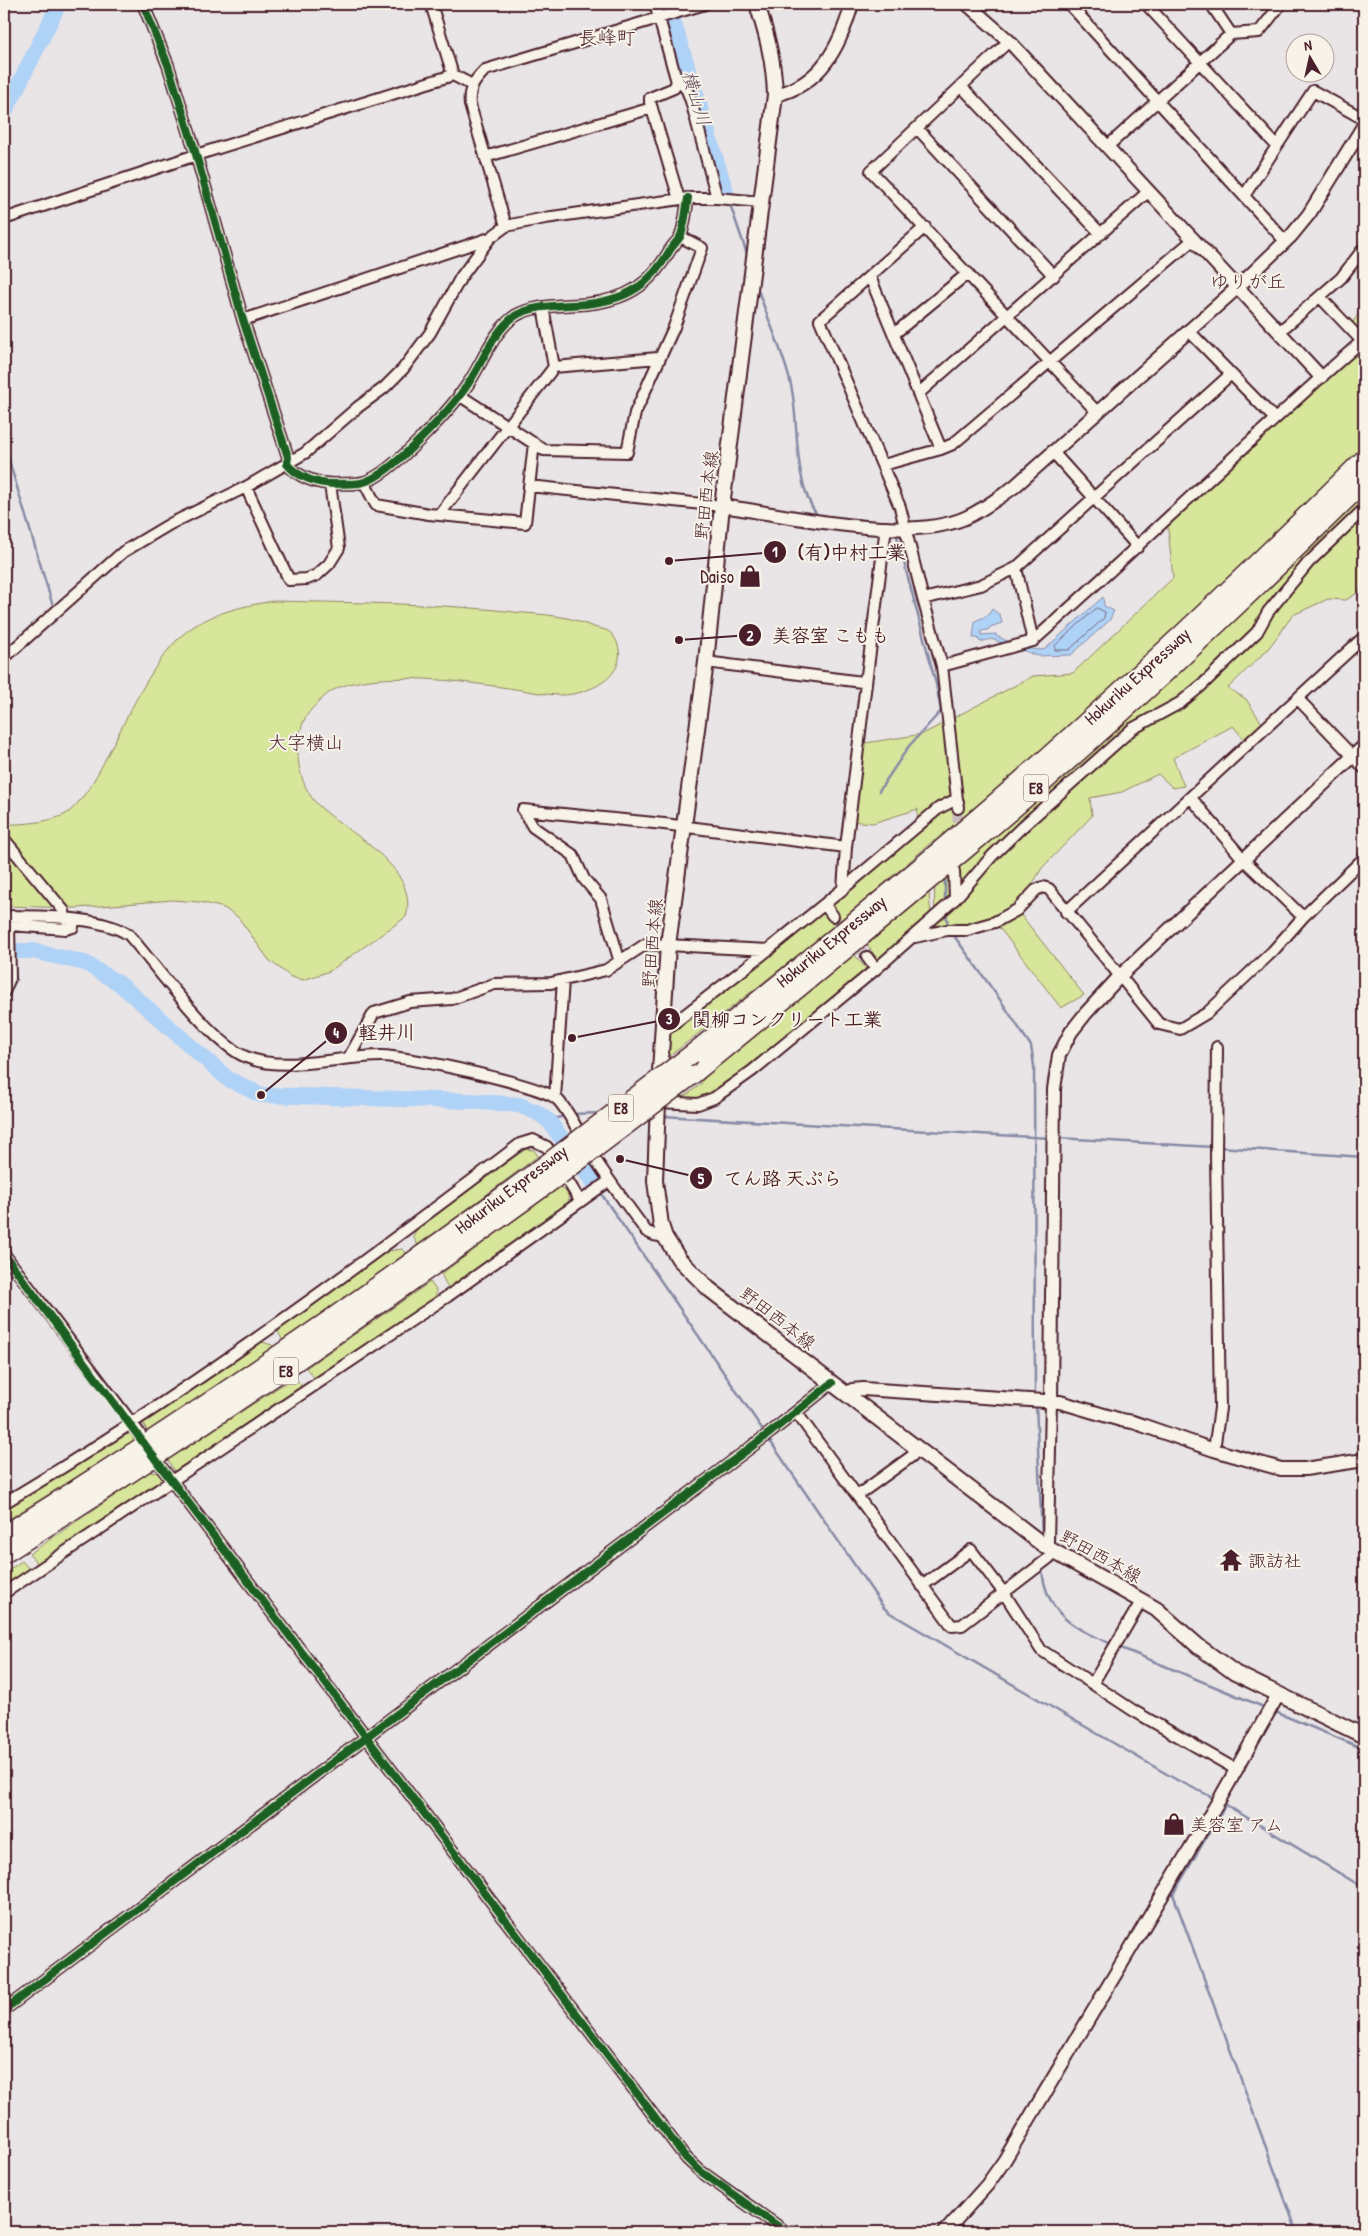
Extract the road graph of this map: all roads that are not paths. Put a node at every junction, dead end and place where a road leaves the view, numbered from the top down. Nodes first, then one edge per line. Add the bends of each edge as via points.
1 (431, 4) edge
2 (654, 4) edge
3 (705, 4) edge
4 (757, 4) edge
5 (852, 4) edge
6 (967, 4) edge
7 (1069, 4) edge
8 (1146, 4) edge
9 (1211, 4) edge
10 (1282, 4) edge
11 (144, 5) edge
12 (668, 15) junction
13 (1231, 34) junction
14 (1009, 41) junction
15 (1200, 62) junction
16 (453, 75) junction
17 (676, 78) junction
18 (472, 84) junction
19 (961, 86) junction
20 (775, 94) junction
21 (1158, 100) junction
22 (652, 108) junction
23 (1364, 119) edge
24 (1364, 125) edge
25 (917, 128) junction
26 (1360, 141) edge
27 (1108, 146) junction
28 (1276, 146) junction
29 (196, 155) junction
30 (485, 157) junction
31 (1150, 191) junction
32 (1244, 196) junction
33 (684, 198) junction
34 (719, 198) junction
35 (761, 202) junction
36 (4, 219) edge
37 (506, 226) junction
38 (925, 227) junction
39 (1101, 234) junction
40 (681, 237) junction
41 (490, 238) junction
42 (1194, 239) junction
43 (1285, 241) junction
44 (1364, 248) edge
45 (968, 274) junction
46 (870, 276) junction
47 (1054, 276) junction
48 (1238, 287) junction
49 (1320, 297) junction
50 (543, 307) junction
51 (1008, 315) junction
52 (243, 320) junction
53 (1188, 330) junction
54 (1279, 332) junction
55 (894, 334) junction
56 (658, 358) junction
57 (1050, 361) junction
58 (554, 367) junction
59 (1231, 374) junction
60 (1321, 377) junction
61 (918, 394) junction
62 (459, 395) junction
63 (1096, 411) junction
64 (1274, 418) junction
65 (508, 425) junction
66 (534, 442) junction
67 (941, 449) junction
68 (1052, 451) junction
69 (1364, 459) edge
70 (287, 464) junction
71 (883, 465) junction
72 (364, 482) junction
73 (1364, 482) edge
74 (330, 484) junction
75 (529, 486) junction
76 (246, 488) junction
77 (1093, 498) junction
78 (722, 506) junction
79 (1364, 509) edge
80 (439, 515) junction
81 (895, 528) junction
82 (1138, 547) junction
83 (1016, 568) junction
84 (923, 599) junction
85 (1364, 637) edge
86 (1033, 641) junction
87 (4, 658) edge
88 (706, 662) junction
89 (942, 666) junction
90 (867, 675) junction
91 (1298, 699) junction
92 (1364, 746) edge
93 (1353, 757) junction
94 (1364, 768) edge
95 (1191, 798) junction
96 (682, 826) junction
97 (4, 839) edge
98 (846, 847) junction
99 (1364, 858) edge
100 (1244, 860) junction
101 (954, 871) dead end
102 (843, 889) junction
103 (953, 901) junction
104 (825, 906) junction
105 (1066, 912) junction
106 (4, 916) edge
107 (833, 916) tunnel mouth
108 (1303, 917) junction
109 (70, 920) junction
110 (7, 929) edge
111 (913, 937) junction
112 (668, 945) junction
113 (769, 950) junction
114 (867, 957) tunnel mouth
115 (619, 960) junction
116 (876, 969) junction
117 (1119, 977) junction
118 (563, 980) junction
119 (4, 992) edge
120 (664, 1031) junction
121 (1218, 1047) dead end
122 (349, 1057) junction
123 (555, 1098) junction
124 (658, 1102) junction
125 (554, 1168) junction
126 (607, 1183) junction
127 (580, 1201) junction
128 (665, 1237) junction
129 (4, 1254) edge
130 (832, 1383) junction
131 (848, 1395) junction
132 (1052, 1402) junction
133 (796, 1412) junction
134 (131, 1423) junction
135 (140, 1434) dead end
136 (917, 1448) junction
137 (1214, 1450) junction
138 (1364, 1460) edge
139 (162, 1468) dead end
140 (172, 1480) junction
141 (858, 1495) junction
142 (4, 1503) edge
143 (4, 1535) edge
144 (1050, 1550) junction
145 (4, 1554) edge
146 (922, 1586) junction
147 (4, 1593) edge
148 (1004, 1593) junction
149 (1142, 1600) junction
150 (1093, 1683) junction
151 (1278, 1695) junction
152 (366, 1736) junction
153 (1364, 1736) edge
154 (1237, 1770) junction
155 (4, 2010) edge
156 (786, 2232) edge
157 (945, 2232) edge

1 - 16 street
2 - 12 street
3 - 12 street
4 - 20 main road, 野田西本線 via 769,40
5 - 20 street via 836,46 817,74 791,91
6 - 14 street
7 - 21 street
8 - 15 street
9 - 13 street
10 - 13 street via 1259,32
11 - 29 street via 168,66
12 - 17 street
12 - 18 street via 485,70
13 - 15 street
14 - 19 street
14 - 27 street
15 - 21 street
15 - 28 street
16 - 18 street
16 - 29 street
17 - 22 street via 677,86 650,98
17 - 34 street via 687,90 691,101
18 - 30 street via 470,105
19 - 25 street
19 - 39 street
20 - 35 main road, 野田西本線
21 - 27 street
21 - 32 street
22 - 30 street
22 - 33 street
23 - 28 street via 1313,91
24 - 26 street
25 - 38 street via 872,171
25 - 47 street
26 - 43 street via 1309,214
27 - 31 street
28 - 32 street
29 - 36 street
29 - 52 street
30 - 37 street
31 - 39 street
31 - 42 street
32 - 43 street
33 - 34 street
33 - 37 street
33 - 40 street
34 - 35 street
35 - 78 main road, 野田西本線
37 - 41 street
38 - 45 street
38 - 46 street
39 - 47 street
40 - 50 street via 660,267 637,290 617,298
40 - 56 street via 702,248 674,327
41 - 52 street
41 - 70 street via 461,278 430,333 403,369 305,453
42 - 48 street
42 - 57 street
43 - 48 street
44 - 49 street via 1341,278
45 - 51 street
45 - 55 street
46 - 55 street
46 - 71 street via 820,320
47 - 51 street
48 - 53 street
48 - 54 street
49 - 54 street
49 - 60 street via 1362,341
50 - 58 street
50 - 62 street via 517,315 506,324
51 - 57 street
51 - 61 street
52 - 70 street via 288,457
53 - 59 street
53 - 63 street
54 - 60 street
55 - 61 street
56 - 58 street
56 - 66 street via 635,413 627,452 544,450
57 - 63 street
57 - 67 street via 953,444
58 - 65 street
59 - 64 street
59 - 77 street
60 - 64 street
61 - 67 street
62 - 65 street
62 - 72 street via 413,447 384,472
63 - 68 street
64 - 82 street
65 - 66 street
65 - 80 street
66 - 75 street
67 - 71 street
68 - 77 street
68 - 81 street via 1014,487 964,518 938,525
69 - 125 highway, Hokuriku Expressway / E8, bridge via 1196,622 960,833
70 - 74 street via 301,476
70 - 76 street
71 - 81 street via 900,507
72 - 74 street
72 - 80 street via 376,505
73 - 125 highway, Hokuriku Expressway / E8, bridge via 1206,635 1042,782 844,952 691,1076
74 - 76 street via 339,548 317,575 289,580
75 - 78 street
75 - 80 street via 525,523
76 - 87 street via 170,524 124,552
77 - 82 street
77 - 83 street
78 - 81 street via 861,527
78 - 88 main road, 野田西本線
79 - 103 street via 1308,563 1268,612 1257,632 1180,703 1132,729 992,856
81 - 84 street
81 - 90 street
82 - 86 street
83 - 84 street via 981,586
83 - 86 street
84 - 89 street
85 - 91 street
86 - 89 street
88 - 90 street via 858,682
88 - 96 main road, 野田西本線
89 - 102 street via 958,805 954,802 943,806
90 - 98 street
91 - 93 street
91 - 95 street
92 - 93 street
93 - 94 street
93 - 100 street
95 - 100 street
95 - 105 street
96 - 98 street
96 - 112 main road, 野田西本線
96 - 115 street via 523,810 533,827 573,855 584,879 601,899
97 - 109 street
98 - 102 street
99 - 108 street
100 - 108 street
100 - 117 street
101 - 103 street
102 - 104 street
103 - 111 street
104 - 107 street
104 - 113 street
105 - 111 street via 1049,889 1043,887 1008,915 977,928
105 - 117 street
106 - 109 street
108 - 117 street via 1273,952 1207,1013 1180,1029 1159,1024
109 - 110 street via 73,927 66,929
109 - 122 street via 121,929 129,935 211,1030 245,1057 272,1064
110 - 119 street via 10,978
111 - 116 street
112 - 113 street
112 - 115 street via 646,944
112 - 120 main road, 野田西本線
113 - 120 street
114 - 116 street
115 - 118 street via 606,970
116 - 124 street via 752,1071 714,1098 698,1104
117 - 132 street via 1071,1032 1059,1055 1054,1089
118 - 122 street via 494,984 452,999 410,1002 374,1013
118 - 123 street
120 - 124 main road, 野田西本線
121 - 137 street via 1216,1150 1220,1408
122 - 123 street via 406,1058 524,1085
123 - 126 street
124 - 128 main road, 野田西本線 via 655,1181 658,1214
125 - 143 highway, Hokuriku Expressway / E8 via 114,1466
125 - 145 highway, Hokuriku Expressway / E8 via 318,1348 112,1487
126 - 127 street
126 - 128 street via 646,1231
127 - 134 street via 547,1147 533,1140 520,1144 299,1307
127 - 140 street via 448,1296
128 - 130 main road, 野田西本線 via 695,1277
129 - 134 street
130 - 131 main road, 野田西本線
130 - 133 street
131 - 132 street via 852,1390 863,1389
131 - 136 main road, 野田西本線
132 - 137 street via 1133,1422
132 - 144 street
133 - 141 street
133 - 152 street
134 - 135 street
134 - 142 street
136 - 141 street via 912,1456
136 - 144 main road, 野田西本線
137 - 138 street via 1281,1469 1305,1469
139 - 140 street
140 - 147 street
140 - 152 street
141 - 146 street
144 - 148 street via 1049,1558
144 - 149 main road, 野田西本線
146 - 148 street via 954,1627 962,1625
146 - 148 street via 971,1550
148 - 150 street via 1042,1650
149 - 150 street
149 - 151 main road, 野田西本線 via 1218,1662
150 - 154 street via 1134,1711
151 - 153 main road, 野田西本線
151 - 154 street
152 - 155 street
152 - 156 street via 686,2158
154 - 157 street via 1004,2161

